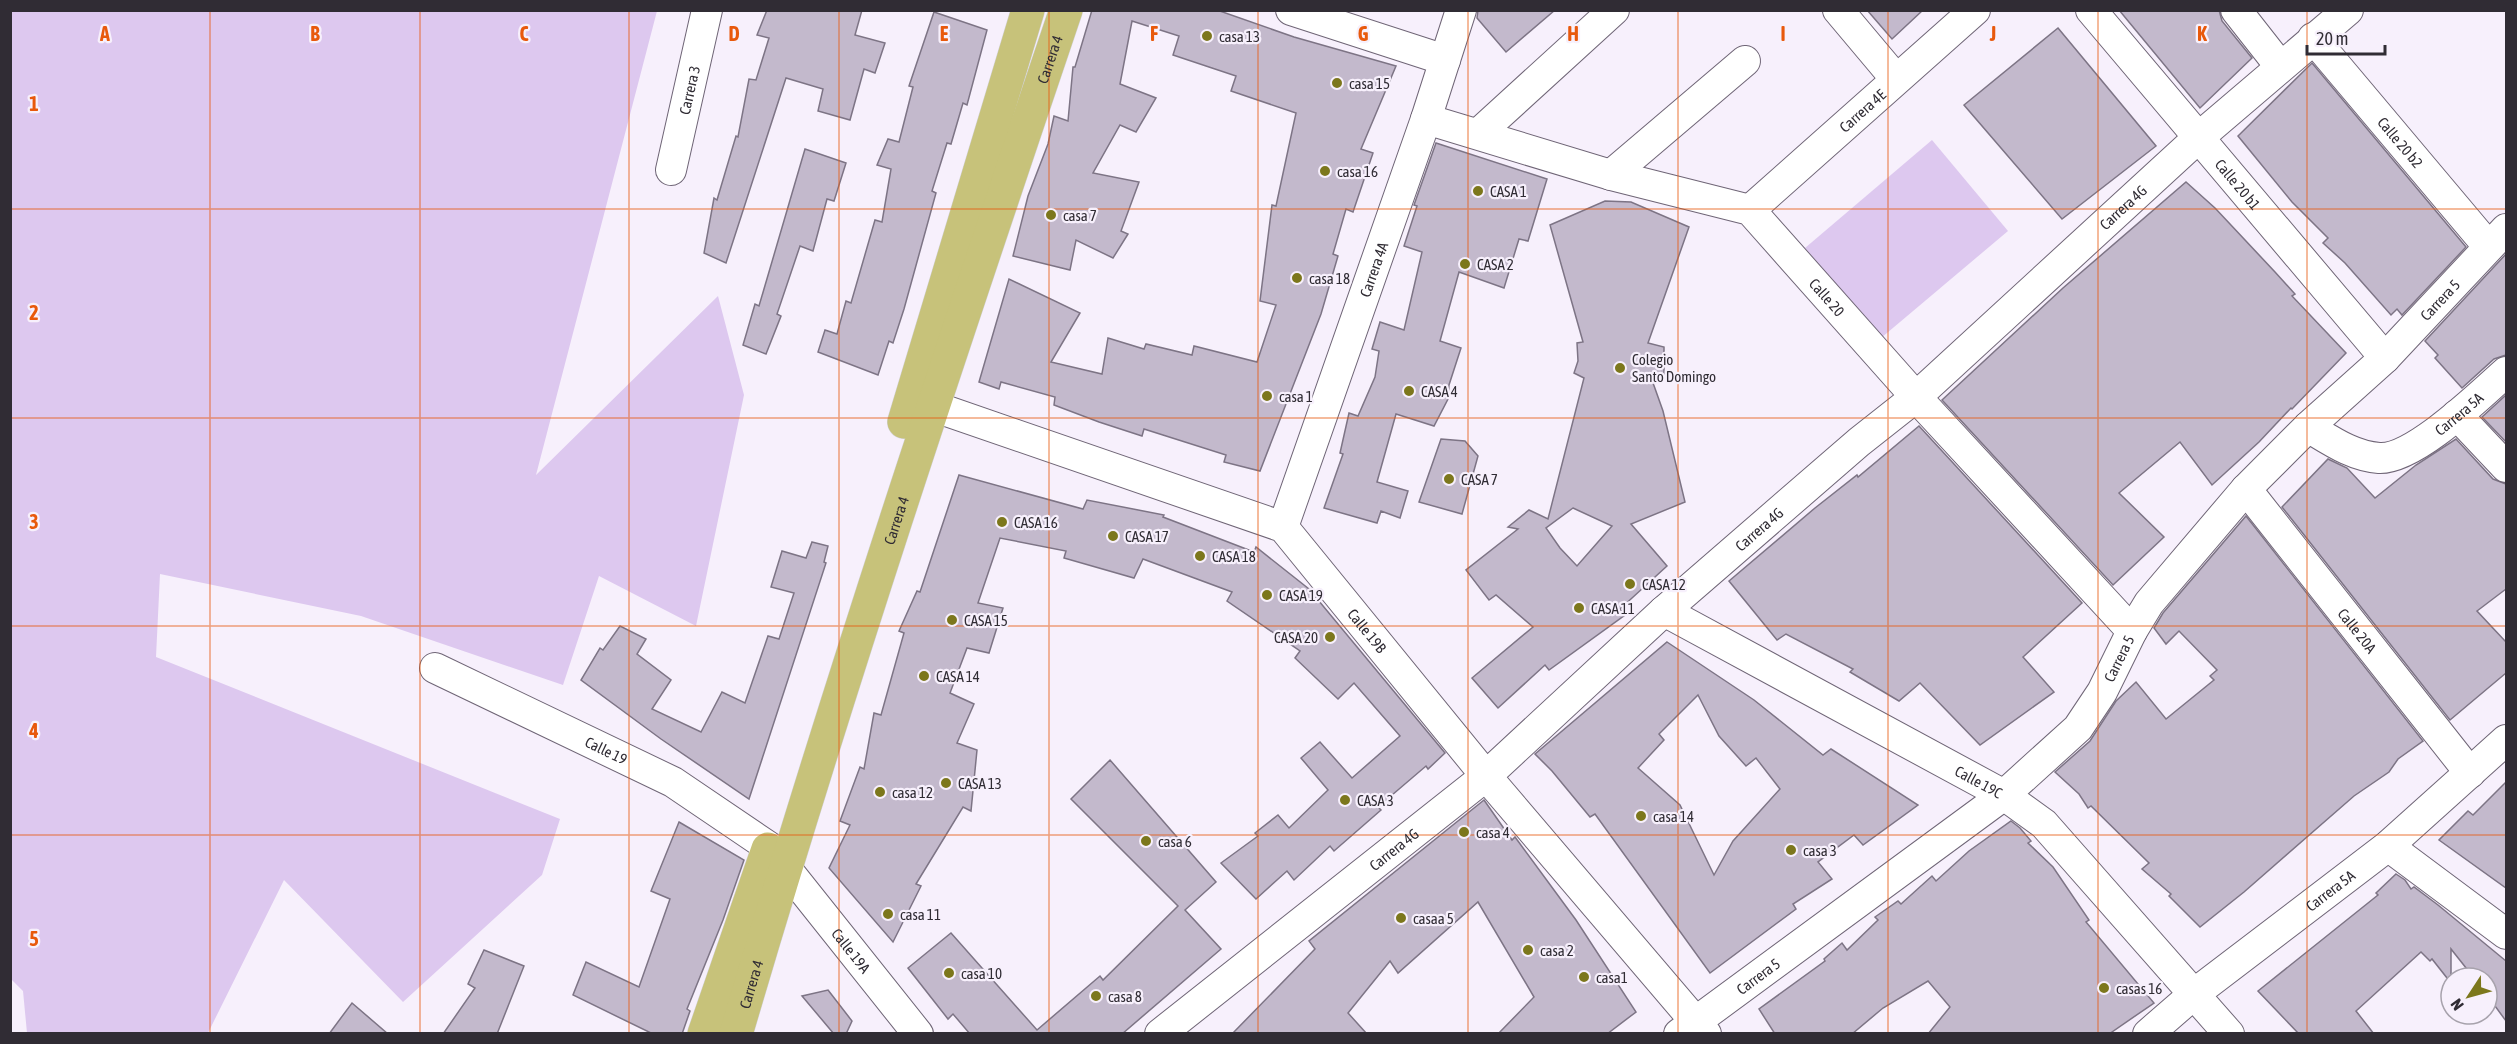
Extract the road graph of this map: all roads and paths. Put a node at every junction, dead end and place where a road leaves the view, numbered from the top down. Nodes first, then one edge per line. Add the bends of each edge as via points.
1 (707, 10) edge
2 (1029, 10) edge
3 (1066, 10) edge
4 (1291, 10) edge
5 (1461, 10) edge
6 (1614, 10) edge
7 (1838, 10) edge
8 (2091, 10) edge
9 (2236, 10) edge
10 (2348, 10) edge
11 (1971, 12) edge
12 (2313, 38) junction
13 (1445, 60) junction
14 (1745, 61) dead end
15 (2280, 66) junction
16 (1896, 79) junction
17 (1426, 118) junction
18 (1478, 134) junction
19 (2198, 138) junction
20 (671, 170) dead end
21 (1611, 175) junction
22 (1750, 210) junction
23 (2497, 238) edge
24 (2385, 358) junction
25 (2506, 372) edge
26 (1916, 397) junction
27 (922, 402) junction
28 (2457, 415) junction
29 (2308, 427) junction
30 (2506, 467) edge
31 (2246, 489) junction
32 (1283, 527) junction
33 (1665, 611) junction
34 (2132, 631) junction
35 (435, 668) dead end
36 (2506, 740) edge
37 (2470, 772) junction
38 (1486, 776) junction
39 (2004, 795) junction
40 (2388, 846) junction
41 (777, 857) junction
42 (2506, 934) edge
43 (2194, 994) junction
44 (1694, 1029) edge
45 (704, 1034) edge
46 (736, 1034) edge
47 (918, 1034) edge
48 (1160, 1034) edge
49 (2148, 1034) edge
50 (2229, 1034) edge

1 - 20 street, Carrera 3
2 - 27 main road, Carrera 4
3 - 27 main road, Carrera 4
4 - 13 street
5 - 13 street, Carrera 4A
6 - 18 street
7 - 16 street
8 - 19 street, Calle 20 b1
9 - 15 street
10 - 12 street, Carrera 4G
11 - 16 street, Carrera 4E
12 - 15 street, Carrera 4G
12 - 23 street, Calle 20 b2
13 - 17 street, Carrera 4A
14 - 21 street
15 - 19 street, Carrera 4G
16 - 22 street, Carrera 4E
17 - 18 street
17 - 32 street, Carrera 4A
18 - 21 street
19 - 24 street, Calle 20 b1
19 - 26 street, Carrera 4G
21 - 22 street
22 - 26 street, Calle 20
23 - 24 street, Carrera 5
24 - 29 street, Carrera 5
25 - 28 street, Carrera 5A
26 - 33 street, Carrera 4G
26 - 34 street, Calle 20
27 - 32 street
27 - 41 main road, Carrera 4
28 - 29 street, Carrera 5A via 2418,444 2381,458 2350,451
28 - 30 street
29 - 31 street, Carrera 5
31 - 34 street, Carrera 5 via 2149,603
31 - 37 street, Calle 20A
32 - 38 street, Calle 19B
33 - 38 street, Carrera 4G
33 - 39 street, Calle 19C
34 - 39 street, Carrera 5 via 2102,692 2078,728
35 - 41 street, Calle 19 via 673,782
36 - 37 street, Carrera 5A
37 - 40 street, Carrera 5A
38 - 44 street, Calle 19B
38 - 48 street, Carrera 4G
39 - 43 street, Calle 19C via 2044,824
39 - 44 street, Carrera 5
40 - 42 street
40 - 43 street, Carrera 5A
41 - 45 main road, Carrera 4
41 - 46 main road, Carrera 4
41 - 47 street, Calle 19A
43 - 49 street, Carrera 5A
43 - 50 street, Calle 19C

